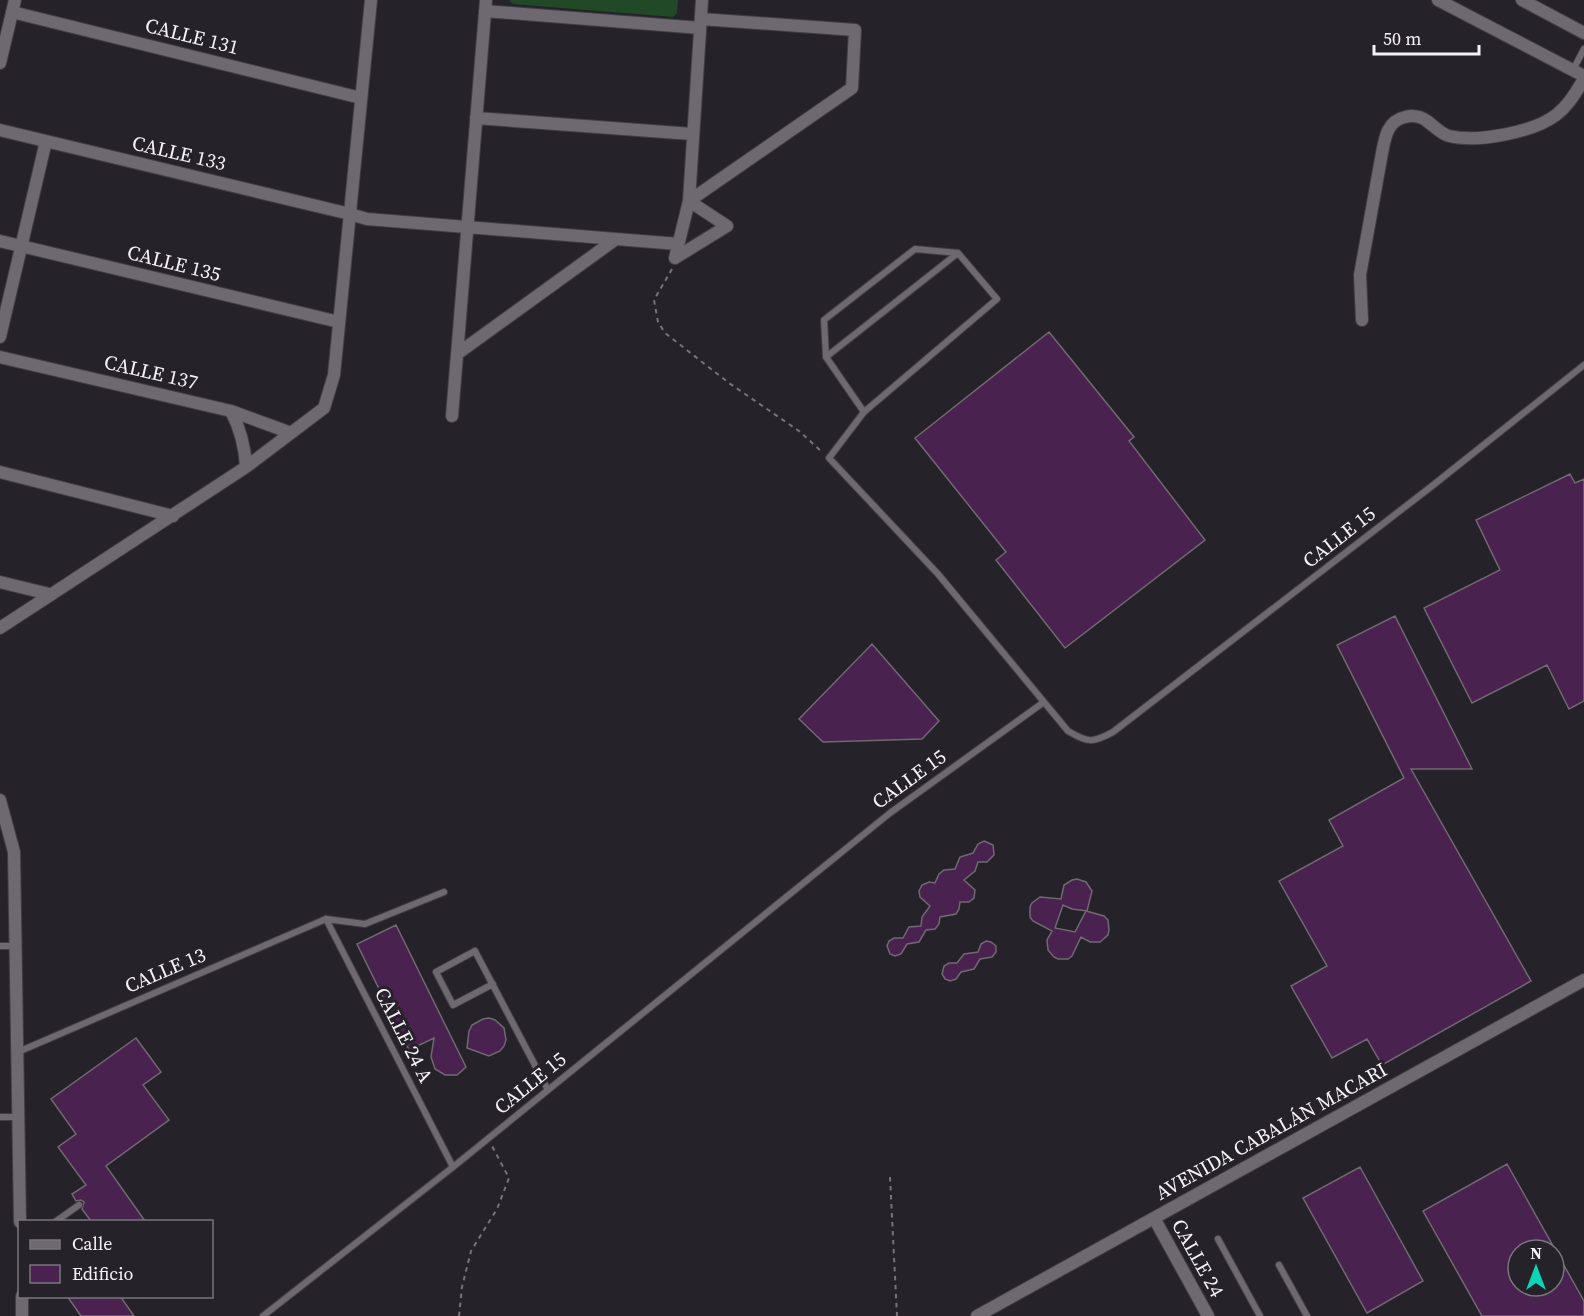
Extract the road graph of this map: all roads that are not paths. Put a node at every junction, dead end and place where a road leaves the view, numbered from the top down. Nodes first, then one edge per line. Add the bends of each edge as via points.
1 (371, 0) edge
2 (702, 0) edge
3 (1438, 0) edge
4 (1522, 0) edge
5 (14, 6) edge
6 (485, 6) edge
7 (700, 24) junction
8 (1584, 33) edge
9 (1584, 49) edge
10 (0, 63) edge
11 (1580, 75) edge
12 (361, 98) junction
13 (476, 118) junction
14 (0, 130) edge
15 (693, 135) junction
16 (46, 141) junction
17 (688, 201) junction
18 (350, 214) junction
19 (467, 227) junction
20 (616, 239) junction
21 (0, 241) edge
22 (678, 244) junction
23 (21, 246) junction
24 (958, 254) junction
25 (1362, 320) dead end
26 (339, 322) junction
27 (0, 336) edge
28 (457, 354) junction
29 (0, 357) edge
30 (826, 357) junction
31 (1584, 365) edge
32 (231, 411) junction
33 (864, 412) junction
34 (452, 416) dead end
35 (291, 433) junction
36 (246, 467) junction
37 (0, 472) edge
38 (173, 516) junction
39 (0, 582) edge
40 (49, 594) junction
41 (0, 628) edge
42 (1044, 702) junction
43 (0, 800) edge
44 (444, 892) dead end
45 (326, 919) junction
46 (0, 946) edge
47 (16, 946) junction
48 (1584, 981) edge
49 (493, 984) junction
50 (18, 1052) junction
51 (548, 1090) junction
52 (0, 1117) edge
53 (19, 1117) junction
54 (453, 1167) junction
55 (79, 1205) dead end
56 (1154, 1218) junction
57 (20, 1220) edge
58 (56, 1220) edge
59 (1218, 1239) dead end
60 (1279, 1265) dead end
61 (22, 1298) edge
62 (22, 1316) edge
63 (263, 1316) edge
64 (977, 1316) edge
65 (1208, 1316) edge
66 (1260, 1316) edge
67 (1307, 1316) edge

1 - 12 street
2 - 7 street
3 - 11 street
4 - 8 street
5 - 10 street
5 - 12 street, CALLE 131
6 - 7 street
6 - 13 street
7 - 15 street
7 - 17 street via 855,30 852,88
9 - 11 lane
11 - 25 street via 1570,101 1554,116 1515,132 1447,136 1413,115 1392,123 1382,153 1360,275
12 - 18 street
13 - 15 street
13 - 19 street
14 - 16 street, CALLE 133
15 - 17 street
16 - 18 street, CALLE 133
16 - 23 street
17 - 22 street
17 - 22 street via 727,226 675,258
18 - 19 street, CALLE 133 via 367,219
18 - 26 street
19 - 20 street, CALLE 133
19 - 28 street
20 - 22 street, CALLE 133
20 - 28 street
21 - 23 street, CALLE 135
23 - 26 street, CALLE 135
23 - 27 street
24 - 30 lane
24 - 30 lane via 915,249 824,320
24 - 33 lane via 997,299
26 - 35 street via 334,375 324,408
28 - 34 street
29 - 32 street, CALLE 137
30 - 33 lane
31 - 42 lane, CALLE 15 via 1113,732 1098,741 1084,741 1068,731
32 - 35 street, CALLE 137
32 - 36 street via 240,429
33 - 42 lane via 829,458 938,574
35 - 36 street
36 - 38 street
37 - 38 street
38 - 40 street
39 - 40 street
40 - 41 street
42 - 51 lane, CALLE 15 via 890,813
43 - 47 street via 14,852
44 - 45 lane via 365,924
45 - 50 lane, CALLE 13
45 - 54 lane, CALLE 24 A
46 - 47 lane
47 - 50 street
48 - 56 street, AVENIDA CABALÁN MACARI
49 - 49 lane via 476,951 435,972 453,1005
49 - 51 lane
50 - 53 street
51 - 54 lane, CALLE 15
52 - 53 lane
53 - 57 street
54 - 63 lane, CALLE 15
55 - 58 lane
56 - 64 street, AVENIDA CABALÁN MACARI
56 - 65 street, CALLE 24
59 - 66 lane
60 - 67 lane
61 - 62 street

